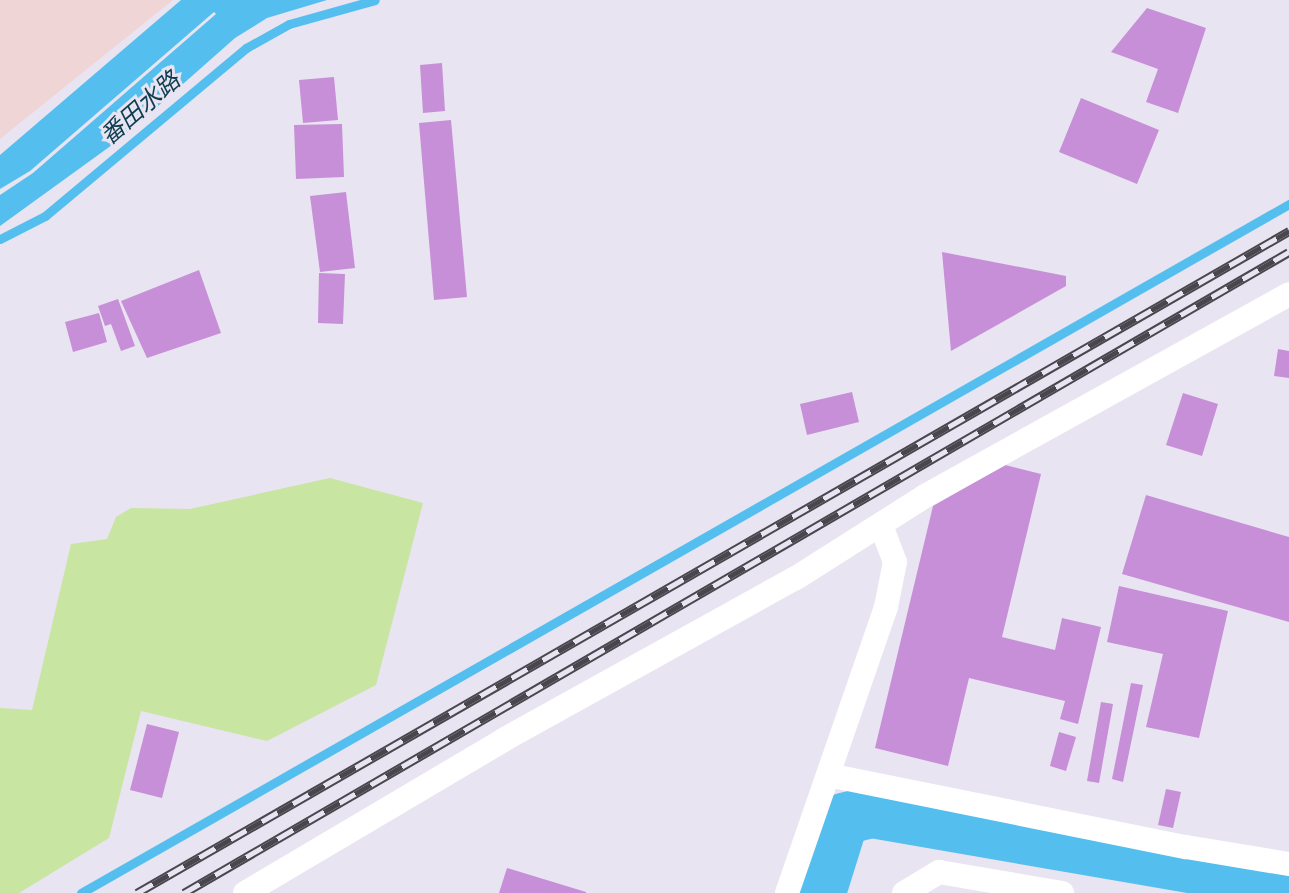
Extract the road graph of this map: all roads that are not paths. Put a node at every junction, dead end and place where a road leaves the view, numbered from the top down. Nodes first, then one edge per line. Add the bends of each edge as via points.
1 (1289, 294) edge
2 (881, 526) junction
3 (828, 775) junction
4 (1289, 864) edge
5 (245, 893) edge
6 (787, 893) edge
7 (904, 893) edge
8 (1062, 893) edge

1 - 2 street via 936,489
2 - 3 street via 895,562 886,607
2 - 5 street
3 - 4 street
3 - 6 street
7 - 8 street via 939,872

